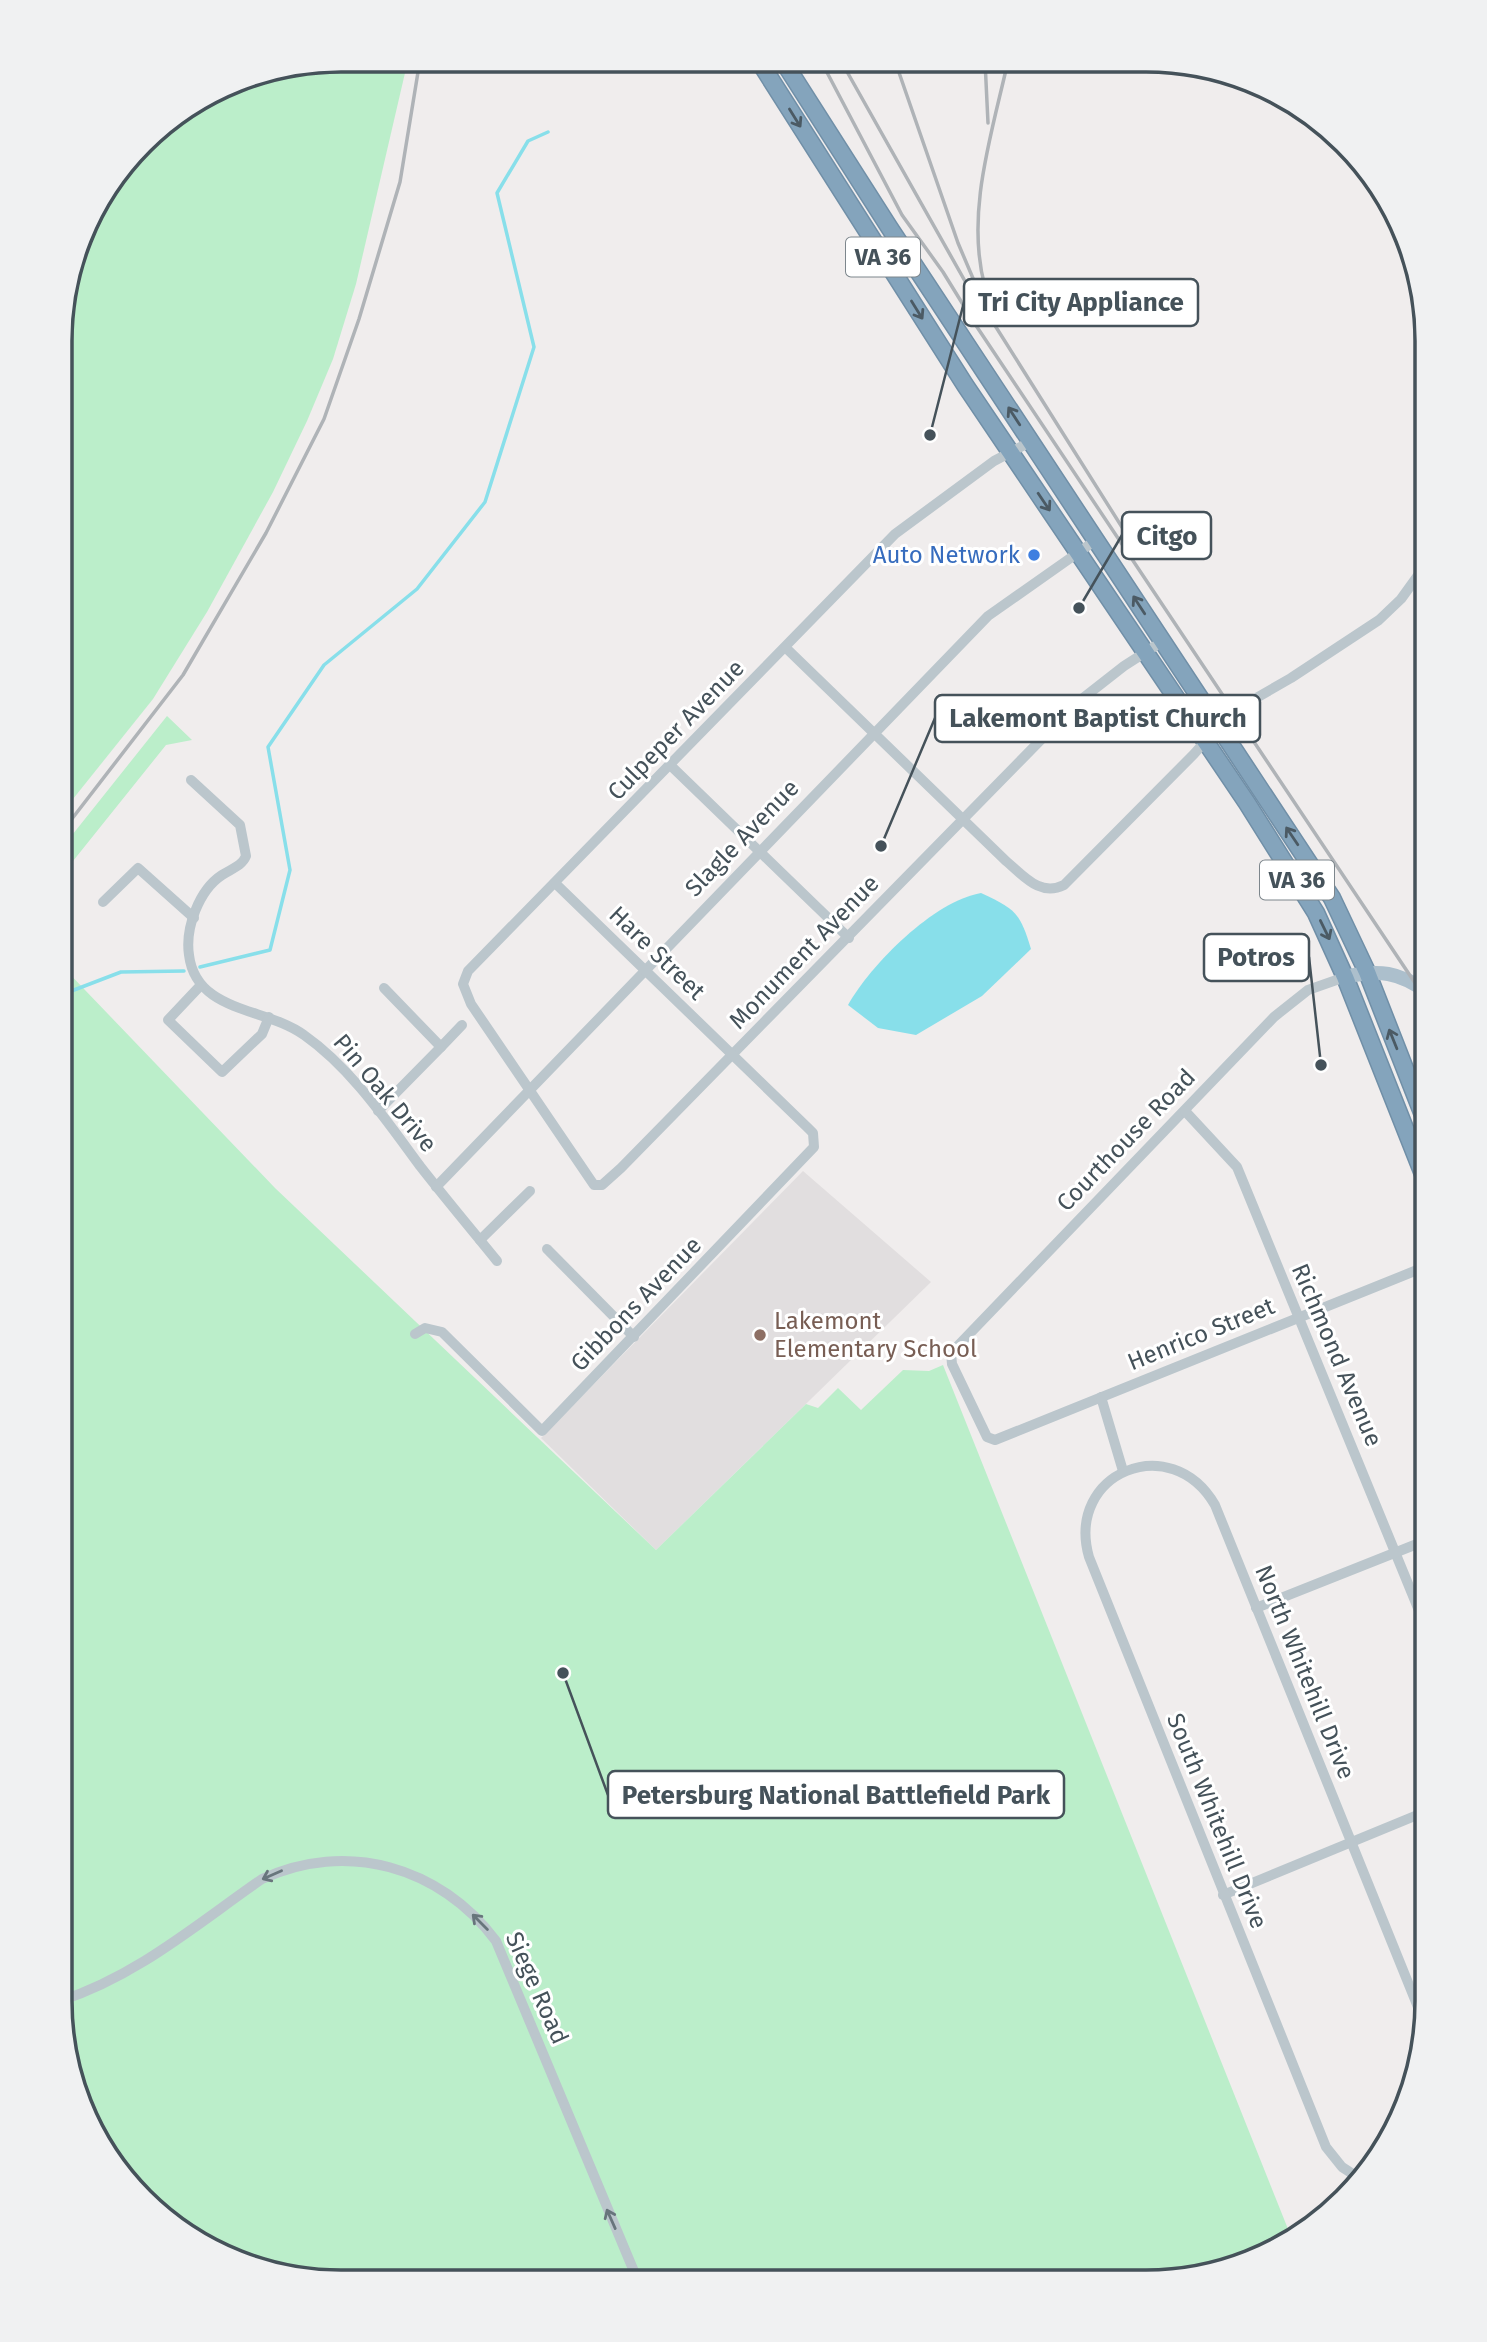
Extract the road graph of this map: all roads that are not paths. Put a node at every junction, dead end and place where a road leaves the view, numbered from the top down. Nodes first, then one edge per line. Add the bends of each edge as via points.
1 (765, 72) edge
2 (790, 72) edge
3 (1030, 442) junction
4 (1010, 452) junction
5 (1096, 540) junction
6 (1078, 552) junction
7 (1415, 580) edge
8 (1163, 641) junction
9 (786, 648) junction
10 (1145, 652) junction
11 (1219, 725) junction
12 (873, 734) junction
13 (1205, 741) junction
14 (670, 765) junction
15 (191, 780) dead end
16 (962, 820) junction
17 (759, 851) junction
18 (556, 884) junction
19 (103, 902) dead end
20 (194, 918) junction
21 (849, 938) junction
22 (644, 970) junction
23 (1367, 972) junction
24 (1345, 977) junction
25 (1415, 984) edge
26 (201, 985) junction
27 (384, 988) dead end
28 (269, 1017) junction
29 (462, 1025) dead end
30 (441, 1047) junction
31 (733, 1056) junction
32 (528, 1089) junction
33 (1415, 1094) edge
34 (378, 1111) junction
35 (1185, 1111) junction
36 (1415, 1154) edge
37 (436, 1186) junction
38 (530, 1191) dead end
39 (760, 1205) joint
40 (480, 1240) junction
41 (547, 1249) dead end
42 (497, 1261) dead end
43 (1415, 1271) edge
44 (1301, 1317) junction
45 (415, 1334) dead end
46 (634, 1337) junction
47 (1101, 1397) junction
48 (990, 1440) joint
49 (1123, 1471) junction
50 (1415, 1544) edge
51 (1395, 1552) junction
52 (1415, 1601) edge
53 (1256, 1608) junction
54 (1415, 1816) edge
55 (1351, 1843) junction
56 (1223, 1895) junction
57 (72, 1996) edge
58 (1415, 2000) edge
59 (1353, 2174) edge
60 (633, 2270) edge

1 -> 4 highway, VA 36
3 -> 2 highway, VA 36
3 - 4 street, Culpeper Avenue
3 - 5 highway, VA 36
4 -> 6 highway, VA 36
4 - 9 street, Culpeper Avenue via 900,530
5 - 6 street, Slagle Avenue
8 -> 5 highway, VA 36
6 - 10 highway, VA 36
6 - 12 street, Slagle Avenue via 996,609
7 - 11 street via 1379,620 1244,703
8 - 10 street, Monument Avenue
8 - 11 highway, VA 36
9 - 12 street
9 - 14 street, Culpeper Avenue
10 - 13 highway, VA 36
10 - 16 street, Monument Avenue via 1078,702
11 - 13 street
23 -> 11 highway, VA 36 via 1332,898
12 - 16 street
12 - 17 street, Slagle Avenue
13 - 16 street via 1065,885 1041,888
13 -> 24 highway, VA 36 via 1305,895
14 - 17 street
14 - 18 street, Culpeper Avenue
15 - 20 street via 240,825 246,856 242,864 212,883
16 - 21 street, Monument Avenue
17 - 21 street
17 - 22 street, Slagle Avenue
18 - 22 street, Hare Street
18 - 32 street, Culpeper Avenue via 485,952 463,984 471,1004
19 - 20 street via 138,868
20 - 26 street via 189,955
21 - 31 street, Monument Avenue
22 - 31 street, Hare Street
22 - 32 street, Slagle Avenue
23 - 24 main road
23 - 25 main road via 1400,975
33 -> 23 highway, VA 36
24 - 35 street, Courthouse Road via 1295,998
24 - 36 highway, VA 36
26 - 28 street, Pin Oak Drive via 219,1000
26 - 28 street via 168,1020 222,1072 257,1041
27 - 30 street
28 - 34 street, Pin Oak Drive via 316,1043
29 - 30 street
30 - 34 street
31 - 32 street, Monument Avenue via 599,1186 585,1174
31 - 39 street, Hare Street via 815,1140 813,1150
32 - 37 street, Slagle Avenue
34 - 37 street, Pin Oak Drive
35 - 44 street, Richmond Avenue via 1237,1167
35 - 48 street, Courthouse Road via 951,1353 951,1364
37 - 40 street, Pin Oak Drive
38 - 40 street
39 - 46 street, Gibbons Avenue
40 - 42 street, Pin Oak Drive
41 - 46 street
43 - 44 street, Henrico Street
44 - 47 street, Henrico Street
44 - 51 street, Richmond Avenue
45 - 46 street, Gibbons Avenue via 425,1328 442,1332 542,1431
47 - 48 street, Henrico Street
47 - 49 street
49 - 53 street, North Whitehill Drive via 1167,1466 1201,1485 1215,1506
49 - 56 street, South Whitehill Drive via 1103,1488 1089,1509 1086,1546
50 - 51 street
51 - 52 street, Richmond Avenue
51 - 53 street
53 - 55 street, North Whitehill Drive
54 - 55 street
55 - 56 street
55 - 58 street, North Whitehill Drive
56 - 59 street, South Whitehill Drive via 1326,2147
60 -> 57 street, Siege Road via 496,1941 471,1913 427,1882 351,1859 317,1861 280,1871 155,1955

